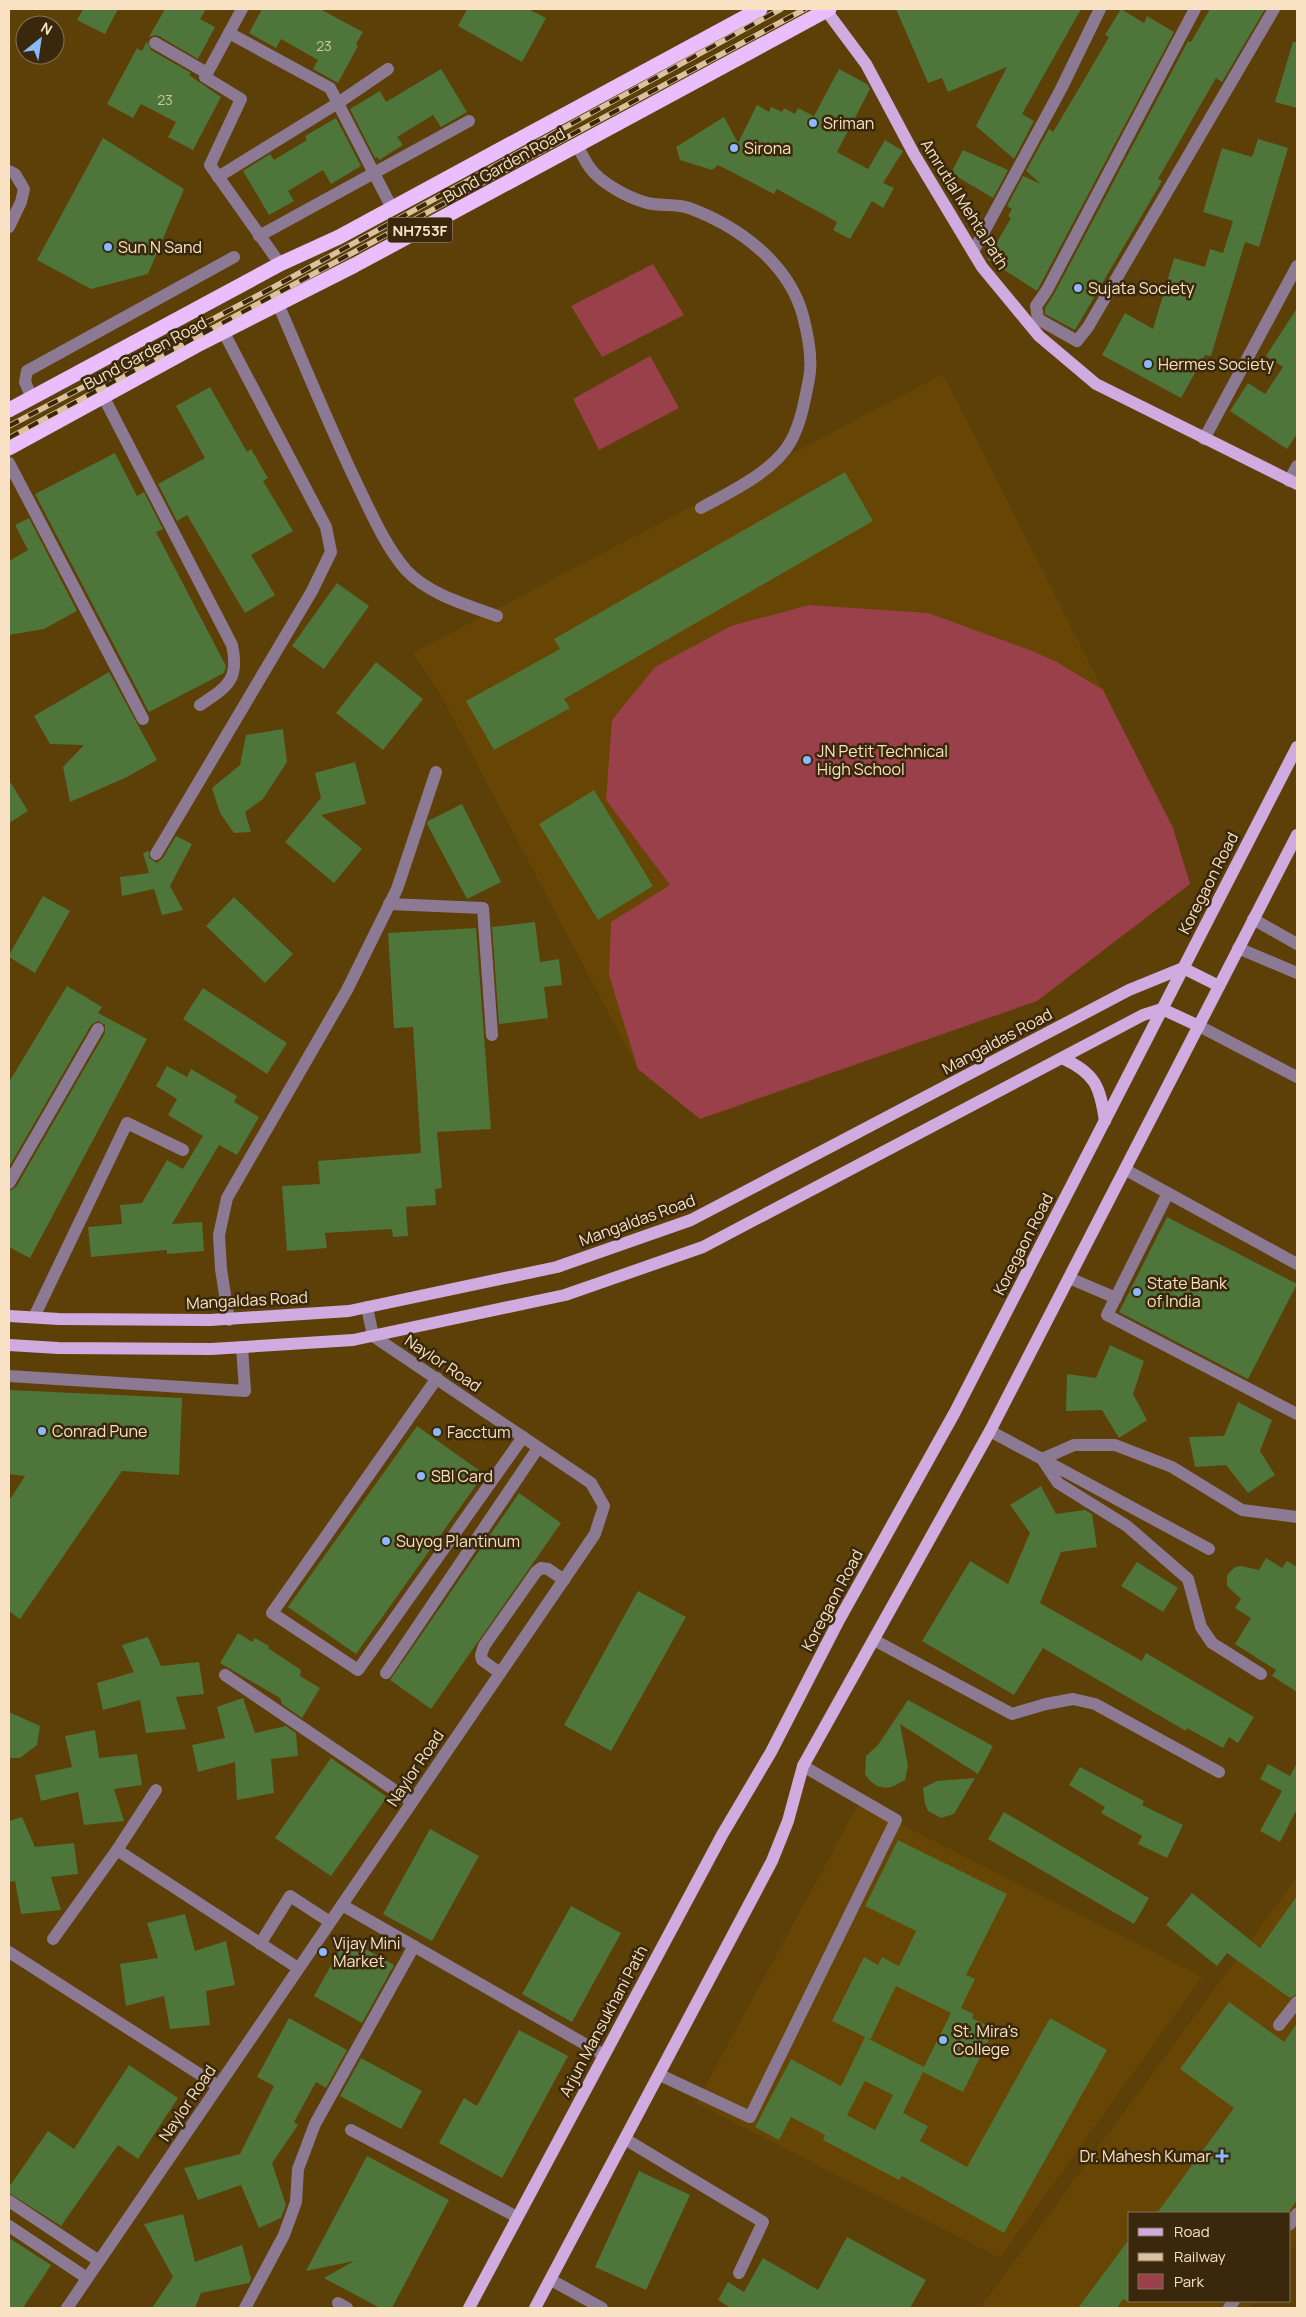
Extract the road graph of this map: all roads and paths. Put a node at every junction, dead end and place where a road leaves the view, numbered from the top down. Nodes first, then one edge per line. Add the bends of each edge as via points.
1 (242, 9) edge
2 (760, 9) edge
3 (826, 9) edge
4 (1100, 9) edge
5 (1195, 9) edge
6 (1274, 9) edge
7 (229, 33) junction
8 (155, 43) dead end
9 (388, 69) dead end
10 (207, 73) junction
11 (338, 103) junction
12 (469, 122) dead end
13 (577, 145) junction
14 (9, 171) edge
15 (374, 173) junction
16 (218, 177) junction
17 (392, 208) junction
18 (9, 227) edge
19 (259, 236) junction
20 (973, 252) junction
21 (234, 257) dead end
22 (280, 264) junction
23 (1297, 266) edge
24 (278, 304) junction
25 (223, 331) junction
26 (103, 396) junction
27 (32, 398) junction
28 (9, 410) edge
29 (1204, 439) junction
30 (9, 448) edge
31 (9, 464) edge
32 (1297, 466) edge
33 (1293, 483) edge
34 (701, 508) dead end
35 (497, 616) dead end
36 (200, 705) dead end
37 (144, 719) dead end
38 (1297, 746) edge
39 (436, 772) dead end
40 (1296, 839) edge
41 (156, 854) dead end
42 (389, 904) junction
43 (1253, 919) junction
44 (1297, 944) edge
45 (1238, 948) junction
46 (1183, 968) junction
47 (1297, 973) edge
48 (1219, 986) junction
49 (1162, 1009) junction
50 (1199, 1026) junction
51 (98, 1029) dead end
52 (492, 1035) dead end
53 (1062, 1058) junction
54 (1297, 1077) edge
55 (1104, 1121) junction
56 (183, 1150) dead end
57 (1126, 1170) junction
58 (9, 1183) edge
59 (1168, 1193) junction
60 (1297, 1264) edge
61 (1069, 1278) junction
62 (1116, 1298) junction
63 (367, 1307) junction
64 (9, 1316) edge
65 (34, 1317) junction
66 (229, 1320) junction
67 (373, 1336) junction
68 (9, 1345) edge
69 (242, 1347) junction
70 (9, 1376) edge
71 (437, 1378) junction
72 (1297, 1414) edge
73 (990, 1431) junction
74 (523, 1437) junction
75 (538, 1448) junction
76 (1042, 1459) junction
77 (1297, 1517) edge
78 (1209, 1549) dead end
79 (564, 1580) junction
80 (874, 1640) junction
81 (386, 1673) dead end
82 (500, 1673) junction
83 (1261, 1674) dead end
84 (225, 1675) dead end
85 (772, 1752) joint
86 (803, 1766) junction
87 (1219, 1772) dead end
88 (156, 1790) dead end
89 (412, 1802) junction
90 (117, 1850) junction
91 (342, 1905) junction
92 (330, 1922) junction
93 (53, 1939) dead end
94 (260, 1944) junction
95 (414, 1946) junction
96 (9, 1952) edge
97 (298, 1968) junction
98 (1297, 2002) edge
99 (1279, 2025) dead end
100 (604, 2055) junction
101 (660, 2075) junction
102 (218, 2086) junction
103 (351, 2130) dead end
104 (625, 2139) junction
105 (9, 2201) edge
106 (517, 2217) junction
107 (9, 2226) edge
108 (98, 2262) junction
109 (739, 2272) dead end
110 (87, 2278) junction
111 (550, 2280) junction
112 (67, 2308) edge
113 (244, 2308) edge
114 (469, 2308) edge
115 (535, 2308) edge
116 (602, 2308) edge

1 - 7 street
2 - 17 highway, Bund Garden Road / NH753F
3 - 13 highway, Bund Garden Road / NH753F
3 - 20 main road, Amrutlal Mehta Path via 866,64 914,154
4 - 20 street
5 - 6 street via 1036,306 1038,318 1077,341
7 - 10 street
7 - 11 street via 330,88
8 - 10 street
9 - 11 street
10 - 16 street via 204,77 241,99 210,165
11 - 15 street
11 - 16 street
12 - 15 street
13 - 24 highway, Bund Garden Road / NH753F
13 - 34 street via 591,170 619,190 645,202 687,207 722,222 751,242 782,272 798,299 807,333 811,370 791,441 779,457 747,482
14 - 18 street via 15,174 24,189
15 - 17 street
15 - 19 street
16 - 19 street
17 - 22 highway, Bund Garden Road / NH753F
19 - 22 street
20 - 29 main road, Amrutlal Mehta Path via 1039,336 1096,384
21 - 27 street via 27,371 25,382
22 - 27 highway, Bund Garden Road / NH753F
23 - 29 street
24 - 25 highway, Bund Garden Road / NH753F
24 - 35 street via 341,452 375,521 407,570 427,586
25 - 26 highway, Bund Garden Road / NH753F
25 - 41 street via 326,527 331,552 312,591
26 - 30 highway, Bund Garden Road / NH753F
26 - 36 street via 232,645 236,663 233,675 225,689
27 - 28 highway, Bund Garden Road / NH753F
29 - 33 main road, Amrutlal Mehta Path
31 - 37 street
32 - 33 street
38 - 46 main road, Koregaon Road
39 - 42 street
40 - 43 main road
42 - 52 street via 484,908
42 - 66 street via 347,990 227,1198 219,1235
43 - 44 street
43 - 45 main road
45 - 47 street
45 - 48 main road
46 - 48 main road
46 - 49 main road, Koregaon Road
46 - 63 main road, Mangaldas Road via 1129,990 691,1220 557,1267
48 - 50 main road
49 - 50 main road
49 - 53 main road
49 - 55 main road, Koregaon Road
50 - 54 street
50 - 57 main road
51 - 58 street
53 - 55 main road via 1082,1067 1095,1083 1102,1101
53 - 67 main road via 703,1247 565,1295
55 - 85 main road, Koregaon Road via 955,1412 838,1620
56 - 65 street via 127,1123
57 - 59 street
57 - 61 main road
59 - 60 street
59 - 62 street
61 - 62 street
61 - 73 main road
62 - 72 street via 1107,1315
63 - 66 main road, Mangaldas Road
63 - 67 street
64 - 65 main road, Mangaldas Road
65 - 66 main road, Mangaldas Road
67 - 69 main road
67 - 71 street, Naylor Road
68 - 69 main road via 58,1348
69 - 70 street via 245,1391
71 - 74 street, Naylor Road
71 - 74 street via 272,1613 358,1670
73 - 76 street
73 - 80 main road
74 - 75 street, Naylor Road
75 - 79 street, Naylor Road via 591,1483 604,1506 595,1534
75 - 81 street
76 - 77 street via 1074,1445 1115,1446 1172,1467 1242,1510
76 - 78 street
76 - 83 street via 1058,1483 1127,1526 1188,1579 1201,1627 1212,1644
79 - 82 street, Naylor Road
79 - 82 street via 541,1568 484,1646 482,1660
80 - 86 main road
80 - 87 street via 1012,1714 1073,1699 1095,1704
82 - 89 street, Naylor Road
84 - 89 street
85 - 100 main road, Arjun Mansukhani Path via 722,1835
86 - 101 main road via 788,1821 772,1862
86 - 101 street via 896,1820 750,2117
88 - 90 street
89 - 91 street, Naylor Road
90 - 93 street
90 - 94 street
91 - 92 street, Naylor Road
91 - 95 street
92 - 94 street via 290,1896
92 - 97 street, Naylor Road
94 - 97 street
95 - 100 street
95 - 113 street via 315,2124 298,2169 296,2202 287,2227
96 - 102 street
97 - 102 street, Naylor Road
98 - 99 street
100 - 106 main road, Arjun Mansukhani Path
101 - 104 main road
102 - 108 street, Naylor Road
103 - 106 street
104 - 109 street via 763,2222
104 - 111 main road
105 - 108 street
106 - 114 main road, Arjun Mansukhani Path
107 - 110 street
108 - 110 street, Naylor Road
110 - 112 street, Naylor Road
111 - 115 main road
111 - 116 street

